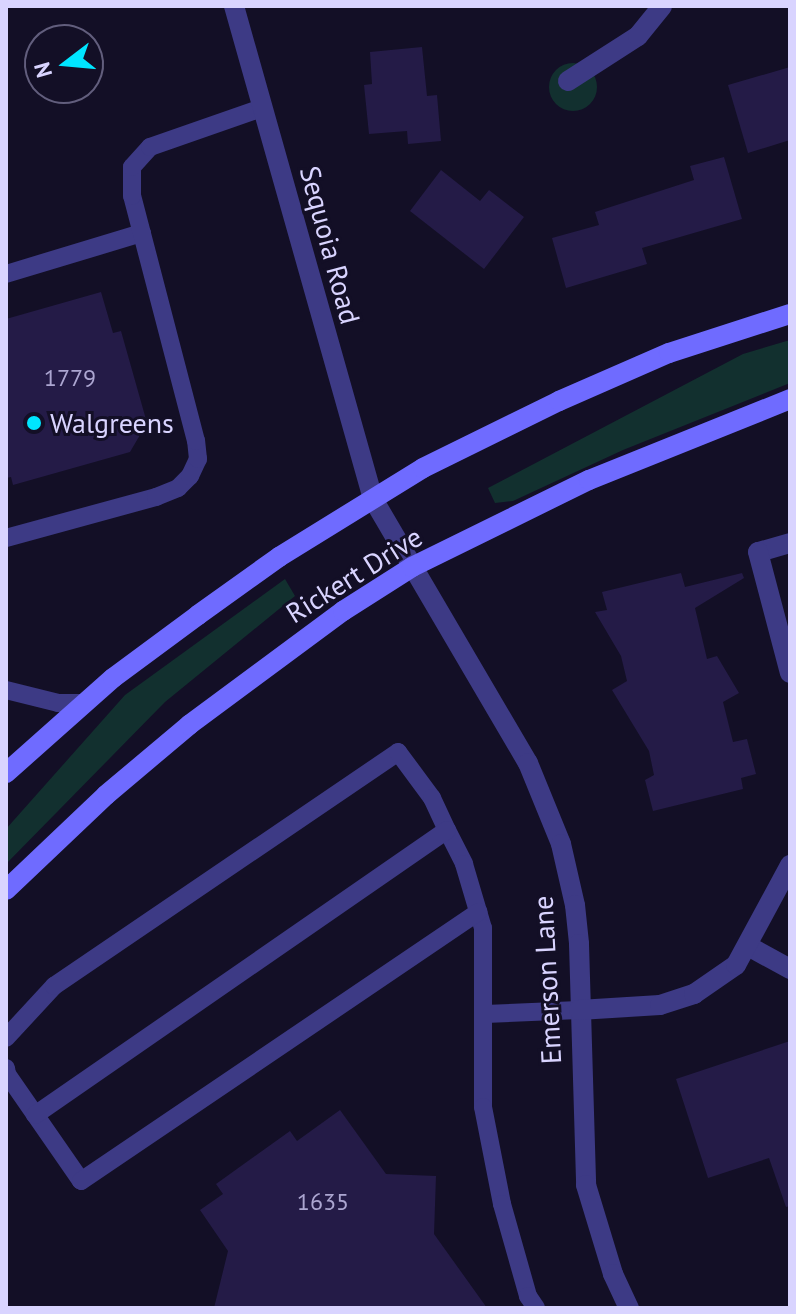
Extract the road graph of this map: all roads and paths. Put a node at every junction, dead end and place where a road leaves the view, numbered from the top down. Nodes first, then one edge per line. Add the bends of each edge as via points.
1 (234, 6) edge
2 (662, 6) edge
3 (568, 81) dead end
4 (262, 108) junction
5 (142, 233) junction
6 (6, 274) edge
7 (790, 314) edge
8 (790, 399) edge
9 (373, 499) junction
10 (6, 538) edge
11 (790, 543) edge
12 (412, 567) junction
13 (790, 673) edge
14 (6, 690) edge
15 (84, 703) junction
16 (7, 767) edge
17 (447, 830) junction
18 (790, 865) edge
19 (6, 890) edge
20 (479, 912) junction
21 (748, 946) junction
22 (790, 969) edge
23 (579, 1010) junction
24 (485, 1014) junction
25 (6, 1038) edge
26 (6, 1068) edge
27 (35, 1115) junction
28 (536, 1308) edge
29 (629, 1308) edge

1 - 4 street, Sequoia Road
2 - 3 street via 638,36
4 - 5 lane via 150,147 132,167 132,196
4 - 9 street, Sequoia Road
5 - 6 lane
5 - 10 lane via 198,459 178,488
7 - 9 street, Rickert Drive via 669,353 559,401 455,450
8 - 12 street, Rickert Drive via 589,480
9 - 12 street, Emerson Lane
9 - 15 street, Rickert Drive via 279,557
11 - 13 street via 758,552
12 - 19 street, Rickert Drive via 189,725
12 - 23 street, Emerson Lane via 528,763 552,818 575,905
14 - 15 lane via 58,703
15 - 16 street, Rickert Drive
17 - 20 lane
17 - 25 lane via 432,798 398,752 54,986
17 - 27 lane
18 - 21 street
20 - 24 lane
20 - 27 lane via 81,1181
21 - 22 street
21 - 23 street via 736,965 694,994 660,1005
23 - 24 lane
23 - 29 street, Emerson Lane via 586,1185
24 - 28 lane via 483,1107 502,1204
26 - 27 lane

